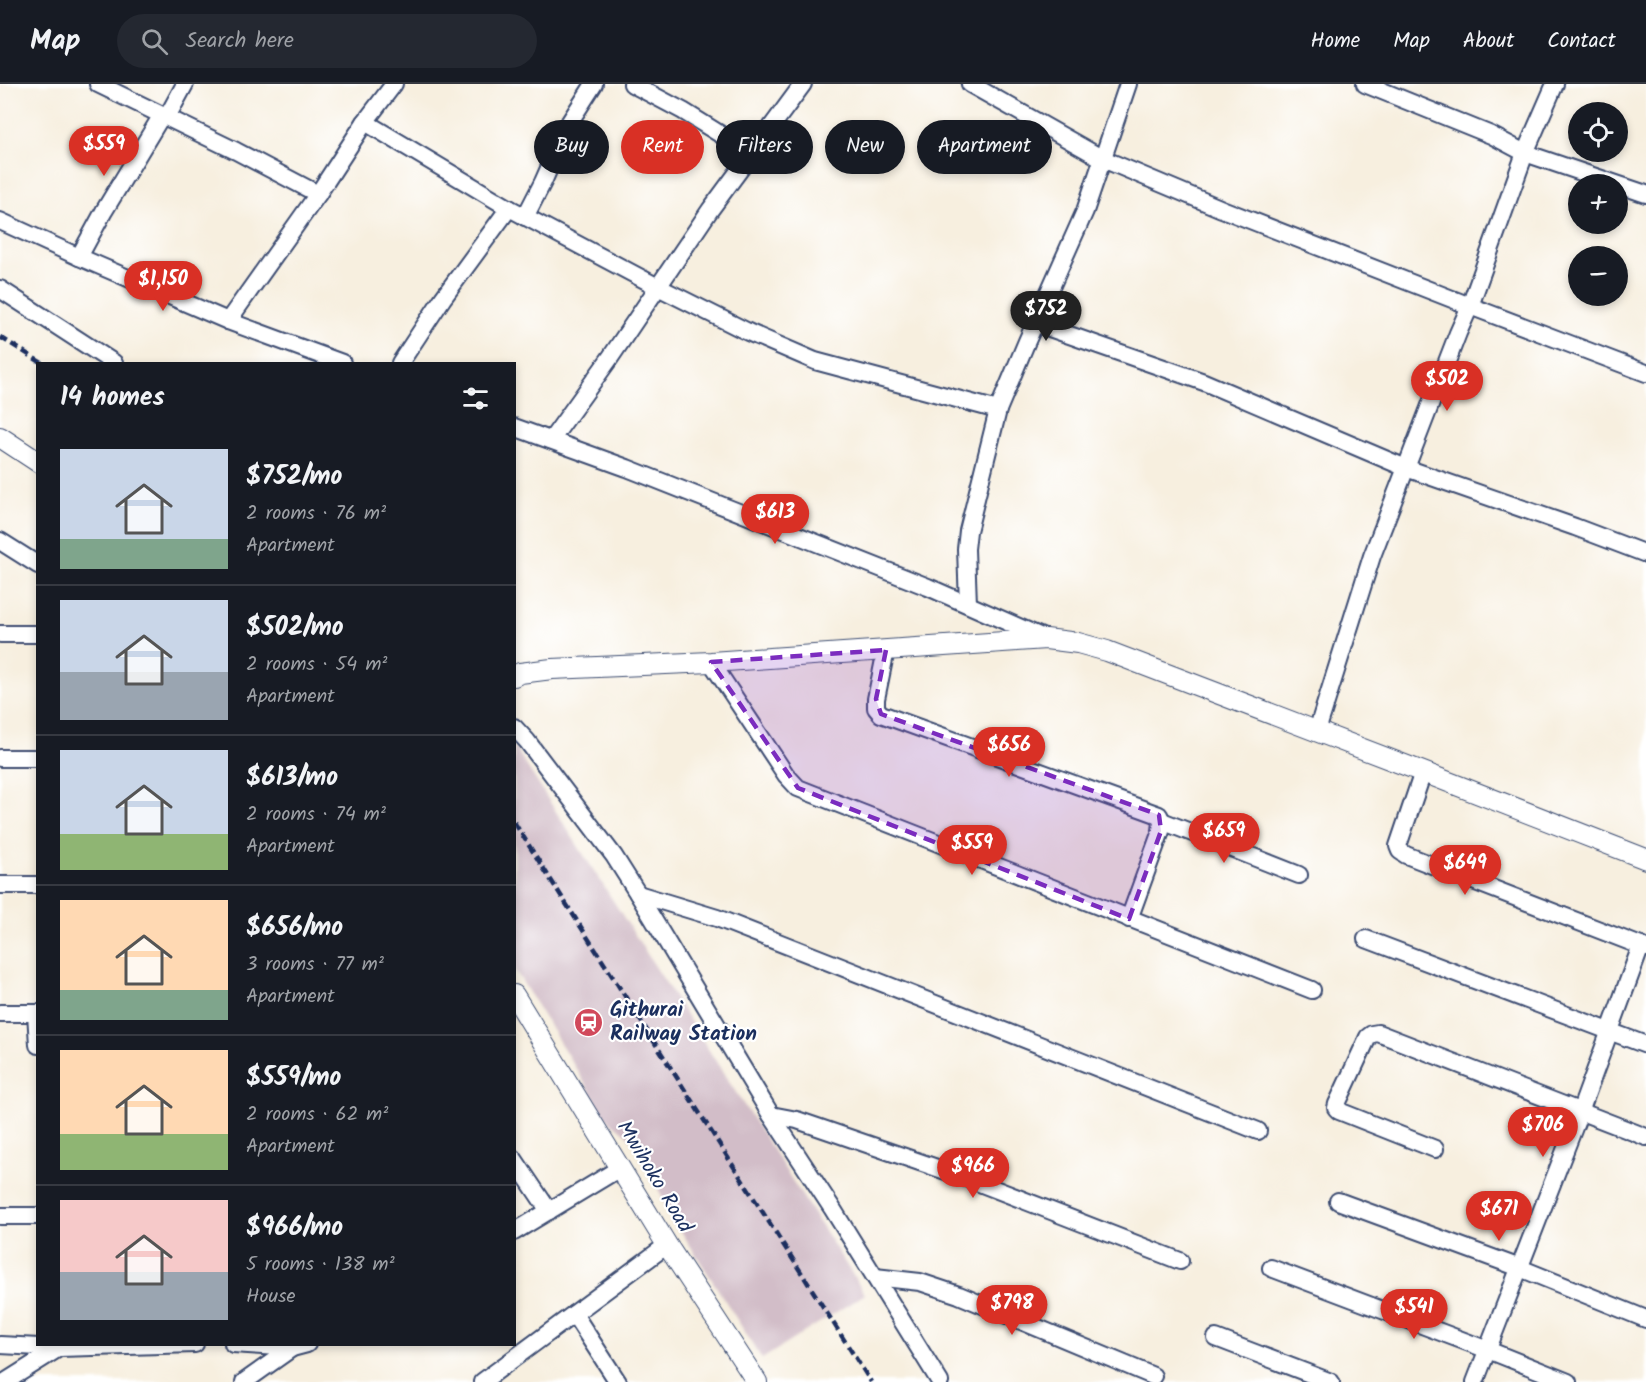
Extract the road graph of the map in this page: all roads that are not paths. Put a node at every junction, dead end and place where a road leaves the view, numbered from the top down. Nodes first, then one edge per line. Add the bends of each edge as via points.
1 (98, 84) edge
2 (185, 84) edge
3 (394, 84) edge
4 (594, 84) edge
5 (632, 84) edge
6 (803, 84) edge
7 (970, 84) edge
8 (1128, 84) edge
9 (1365, 84) edge
10 (1555, 84) edge
11 (165, 116) junction
12 (777, 120) edge
13 (365, 122) junction
14 (716, 132) edge
15 (1525, 153) junction
16 (1103, 159) junction
17 (737, 174) edge
18 (1646, 194) edge
19 (318, 195) junction
20 (509, 208) junction
21 (525, 217) junction
22 (0, 221) edge
23 (79, 257) junction
24 (658, 287) junction
25 (0, 289) edge
26 (1470, 306) junction
27 (228, 321) junction
28 (1035, 323) junction
29 (112, 362) edge
30 (339, 362) edge
31 (401, 362) edge
32 (1646, 373) edge
33 (998, 410) junction
34 (516, 428) edge
35 (0, 437) edge
36 (551, 440) junction
37 (36, 461) edge
38 (1406, 468) junction
39 (0, 541) edge
40 (1646, 554) edge
41 (36, 564) edge
42 (968, 604) junction
43 (0, 634) edge
44 (36, 634) edge
45 (1046, 639) junction
46 (886, 650) junction
47 (711, 662) junction
48 (516, 674) edge
49 (516, 729) edge
50 (1317, 731) junction
51 (0, 758) edge
52 (36, 758) edge
53 (1423, 772) junction
54 (1162, 821) junction
55 (1646, 859) edge
56 (1299, 875) dead end
57 (0, 885) edge
58 (36, 885) edge
59 (638, 894) junction
60 (1129, 919) junction
61 (1366, 939) dead end
62 (1643, 947) edge
63 (1312, 990) dead end
64 (516, 998) edge
65 (0, 1012) edge
66 (36, 1013) edge
67 (1609, 1031) junction
68 (1646, 1045) edge
69 (1580, 1112) junction
70 (771, 1114) junction
71 (1258, 1131) dead end
72 (1646, 1137) edge
73 (1435, 1149) dead end
74 (516, 1162) edge
75 (620, 1168) junction
76 (1338, 1200) dead end
77 (549, 1211) junction
78 (0, 1216) edge
79 (36, 1216) edge
80 (516, 1231) edge
81 (667, 1245) junction
82 (1180, 1261) dead end
83 (1271, 1268) dead end
84 (1520, 1268) junction
85 (875, 1276) junction
86 (574, 1314) junction
87 (1646, 1319) edge
88 (1216, 1338) dead end
89 (0, 1345) edge
90 (104, 1346) edge
91 (299, 1346) edge
92 (59, 1347) junction
93 (1488, 1350) junction
94 (1153, 1376) dead end
95 (485, 1381) edge
96 (5, 1382) edge
97 (244, 1382) edge
98 (618, 1382) edge
99 (757, 1382) edge
100 (940, 1382) edge
101 (1331, 1382) edge
102 (1475, 1382) edge
103 (1568, 1382) edge

1 - 11 street
2 - 11 street
3 - 13 street
4 - 21 street via 569,123
5 - 14 street
6 - 12 street
7 - 16 street
8 - 16 street
9 - 15 street via 1491,135
10 - 15 street
11 - 19 street
11 - 23 street via 104,210
13 - 19 street
13 - 20 street
15 - 18 street
15 - 26 street
16 - 26 street
16 - 28 street via 1085,211
17 - 24 street
19 - 27 street
20 - 21 street
20 - 31 street
21 - 24 street
22 - 23 street
23 - 27 street
24 - 33 street via 815,361
24 - 36 street
25 - 29 street
26 - 32 street
26 - 38 street
27 - 30 street
28 - 33 street
28 - 38 street via 1204,382
33 - 42 street via 968,531
34 - 36 street
35 - 37 street
36 - 42 street
38 - 40 street
38 - 50 street via 1372,556
39 - 41 street
42 - 45 street
43 - 44 street
45 - 46 street
45 - 50 street via 1107,651
46 - 47 street
46 - 54 street via 876,699 881,714 1159,815
47 - 48 street via 552,669
47 - 60 street via 798,788
49 - 59 street via 614,856
50 - 53 street
51 - 52 street
53 - 55 street
53 - 62 street via 1398,846 1400,851
54 - 56 street
54 - 60 street
57 - 58 street
59 - 70 street
59 - 71 street via 717,918
60 - 63 street
61 - 67 street
62 - 67 street
64 - 75 street, Mwihoko Road
65 - 66 street
67 - 68 street
67 - 69 street
69 - 72 street
69 - 73 street via 1378,1033 1372,1034 1336,1108
69 - 84 street
70 - 82 street via 969,1179
70 - 85 street
74 - 77 street
75 - 77 street
75 - 81 street, Mwihoko Road
76 - 84 street
77 - 80 street
78 - 79 street
81 - 86 street
81 - 99 street, Mwihoko Road
83 - 93 street
84 - 87 street
84 - 93 street
85 - 94 street via 920,1282 959,1295
85 - 100 street
86 - 95 street
86 - 98 street
88 - 101 street
89 - 92 street
90 - 92 street
91 - 97 street
92 - 96 street
93 - 102 street
93 - 103 street

